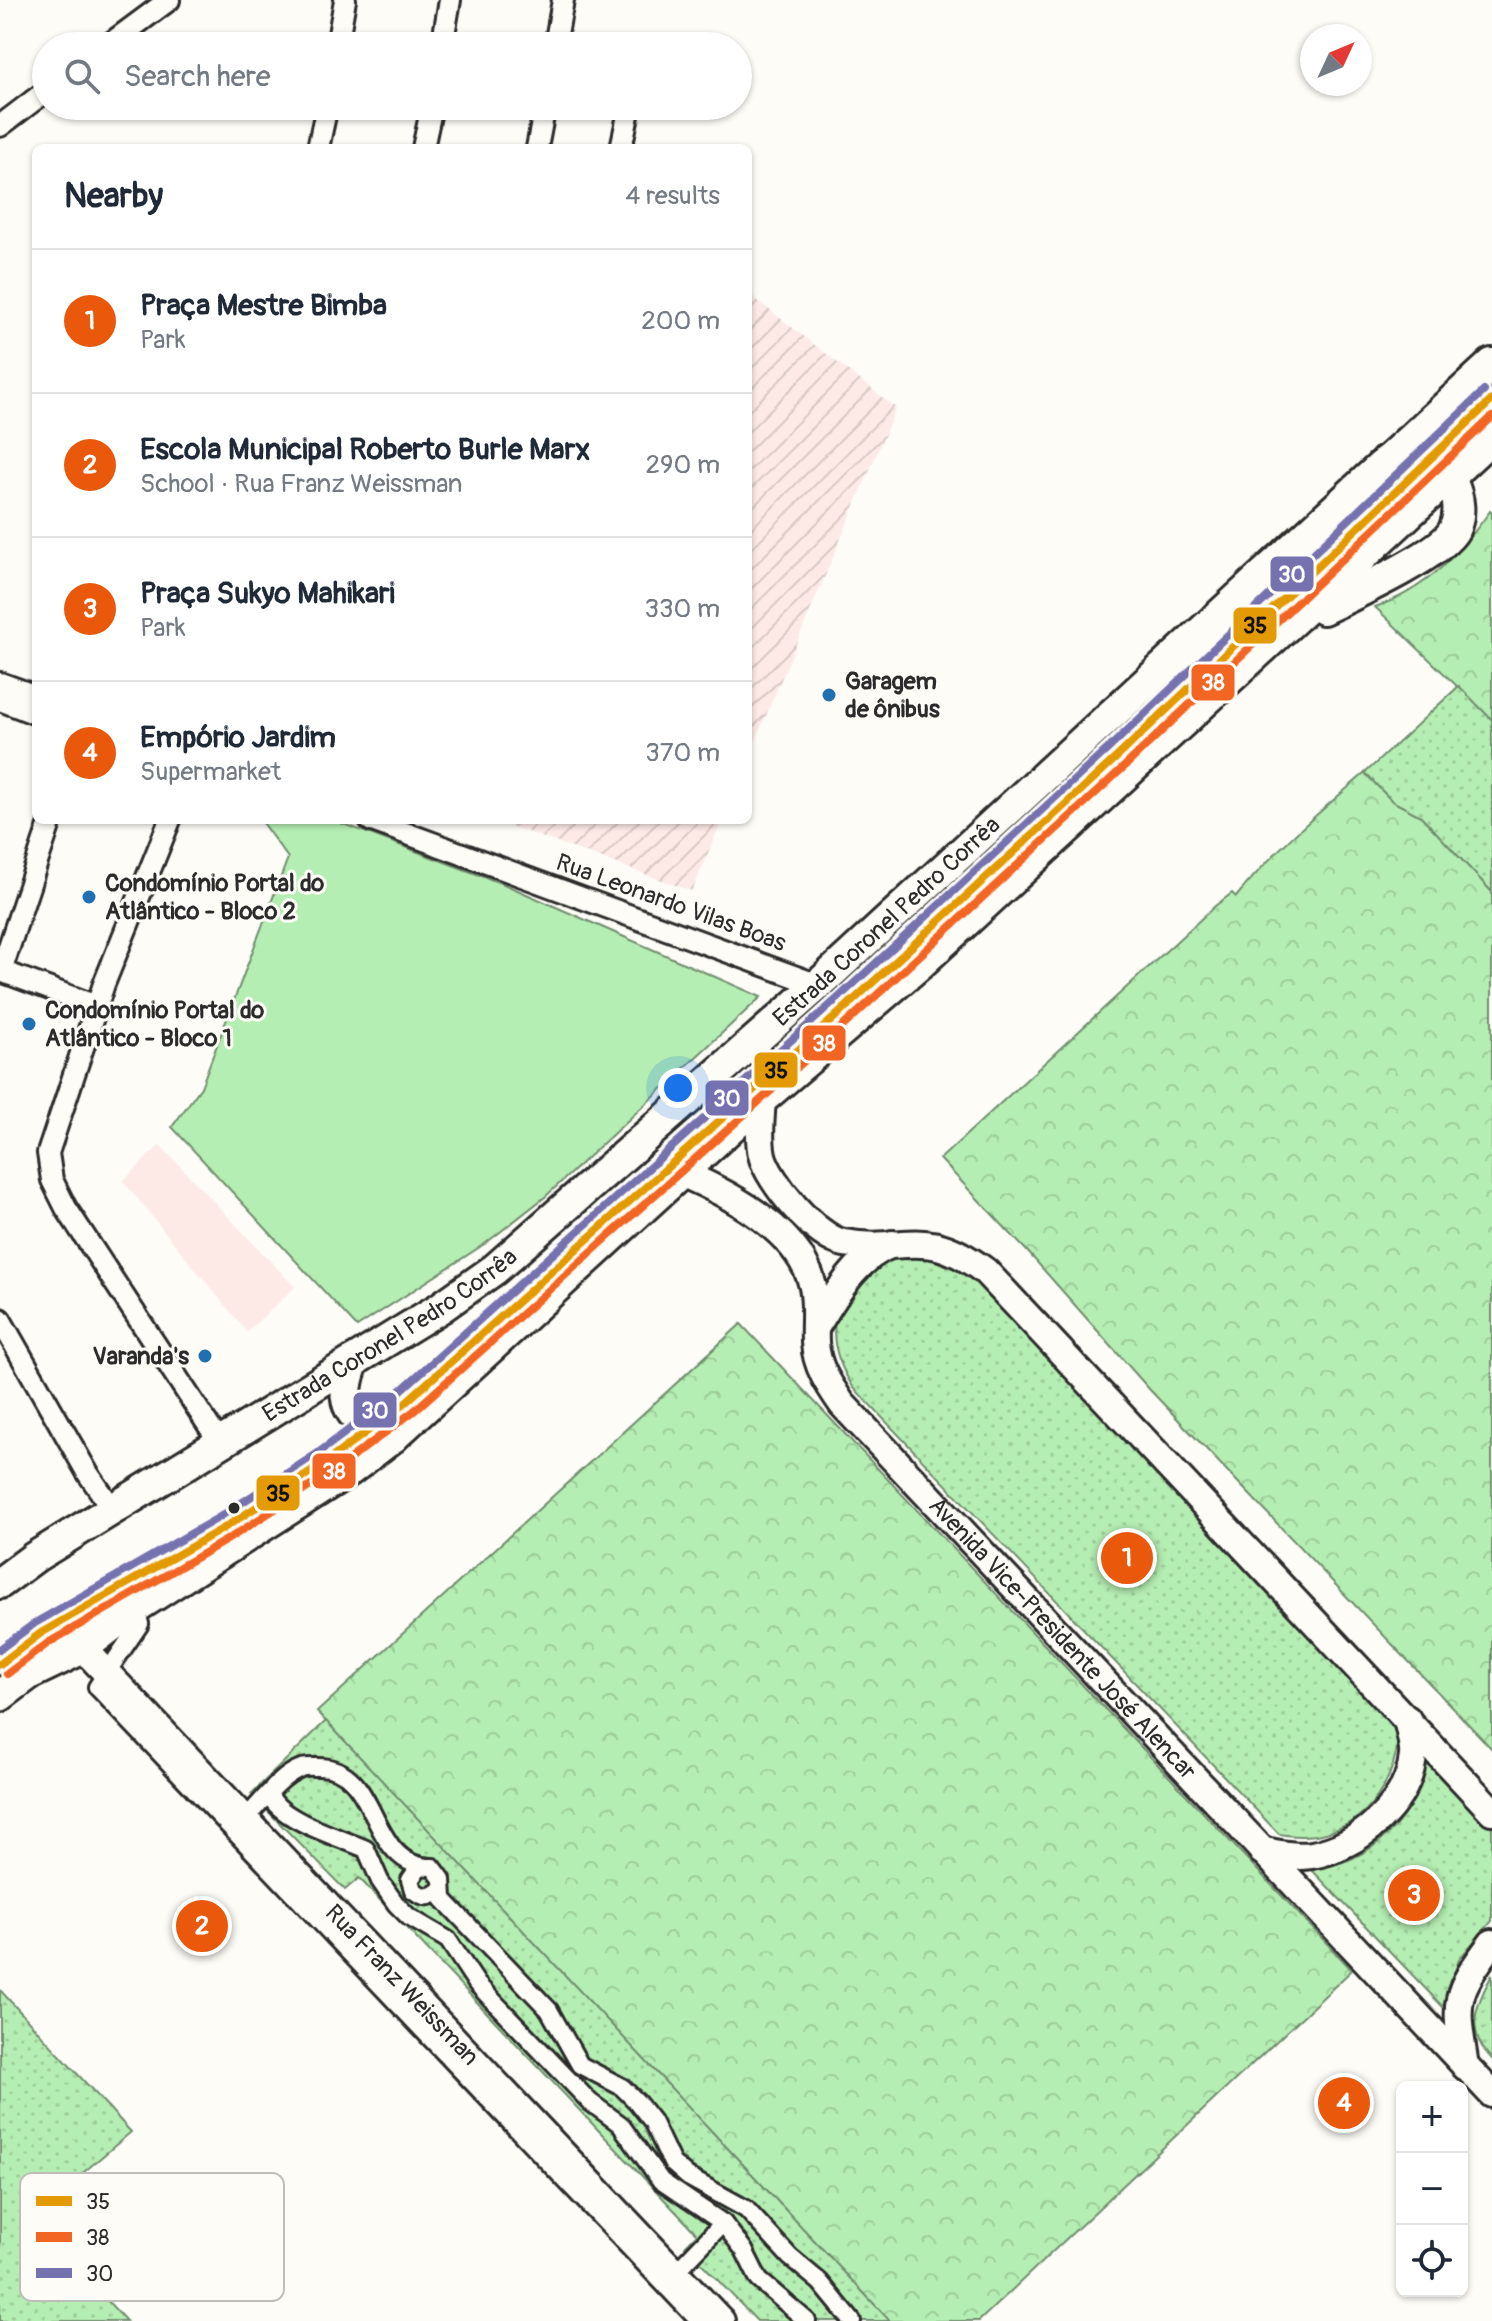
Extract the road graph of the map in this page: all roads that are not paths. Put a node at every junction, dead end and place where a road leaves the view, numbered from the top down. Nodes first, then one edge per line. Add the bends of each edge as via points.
1 (169, 0) edge
2 (345, 0) edge
3 (450, 0) edge
4 (563, 0) edge
5 (126, 32) edge
6 (339, 32) edge
7 (444, 32) edge
8 (557, 32) edge
9 (32, 102) edge
10 (324, 120) edge
11 (429, 120) edge
12 (542, 120) edge
13 (627, 120) edge
14 (0, 126) edge
15 (319, 144) edge
16 (424, 144) edge
17 (538, 144) edge
18 (622, 144) edge
19 (1492, 364) edge
20 (1492, 437) edge
21 (1383, 463) junction
22 (1449, 476) junction
23 (1292, 624) junction
24 (0, 683) edge
25 (32, 695) edge
26 (0, 700) edge
27 (32, 712) edge
28 (50, 824) edge
29 (168, 824) edge
30 (381, 824) edge
31 (0, 970) edge
32 (818, 985) junction
33 (96, 1006) junction
34 (762, 1099) junction
35 (681, 1173) junction
36 (895, 1243) junction
37 (0, 1319) edge
38 (815, 1328) junction
39 (354, 1361) junction
40 (393, 1437) junction
41 (220, 1443) junction
42 (113, 1510) junction
43 (7, 1569) edge
44 (136, 1607) junction
45 (83, 1648) junction
46 (109, 1674) junction
47 (0, 1696) edge
48 (1407, 1719) junction
49 (270, 1795) junction
50 (1492, 1811) edge
51 (245, 1819) junction
52 (1262, 1851) junction
53 (419, 1867) junction
54 (440, 1890) junction
55 (1492, 1943) edge
56 (1465, 2066) junction
57 (1492, 2094) edge
58 (723, 2223) junction
59 (674, 2274) junction
60 (699, 2321) edge
61 (721, 2321) edge
62 (807, 2321) edge
63 (852, 2321) edge

1 - 5 street
2 - 6 street
3 - 7 street
4 - 8 street
9 - 14 street
10 - 15 street
11 - 16 street
12 - 17 street
13 - 18 street
19 - 21 main road, Estrada Coronel Pedro Corrêa
20 - 22 main road, Estrada Coronel Pedro Corrêa
21 - 22 main road via 1415,452
21 - 32 main road, Estrada Coronel Pedro Corrêa
22 - 23 main road, Estrada Coronel Pedro Corrêa
22 - 23 main road via 1459,506 1454,530 1444,542
23 - 34 main road, Estrada Coronel Pedro Corrêa via 921,963
24 - 25 street
26 - 27 street
28 - 31 street
29 - 33 street
30 - 32 street, Rua Leonardo Vilas Boas
31 - 33 street
32 - 39 main road, Estrada Coronel Pedro Corrêa via 495,1269
33 - 41 street via 57,1115 48,1153 52,1180
34 - 35 main road, Estrada Coronel Pedro Corrêa
34 - 36 street via 762,1153 768,1172 803,1215 837,1242
35 - 38 street, Avenida Vice-Presidente José Alencar via 734,1197 785,1241 813,1285
35 - 40 main road, Estrada Coronel Pedro Corrêa
36 - 38 street via 868,1257
36 - 48 street via 941,1245 985,1271
37 - 42 street
38 - 52 street, Avenida Vice-Presidente José Alencar via 824,1378 842,1404
39 - 40 main road via 345,1388 348,1405 363,1423
39 - 41 main road, Estrada Coronel Pedro Corrêa
40 - 44 main road, Estrada Coronel Pedro Corrêa
41 - 42 main road, Estrada Coronel Pedro Corrêa
42 - 43 main road, Estrada Coronel Pedro Corrêa
44 - 45 main road, Estrada Coronel Pedro Corrêa
44 - 46 street via 140,1624
45 - 46 street, Rua Franz Weissman
45 - 47 main road, Estrada Coronel Pedro Corrêa via 29,1674
46 - 51 street, Rua Franz Weissman
46 - 60 street via 97,1687 127,1722
48 - 50 street
48 - 52 street via 1413,1755 1394,1802 1377,1822 1334,1848 1311,1855
49 - 51 street
49 - 53 street via 299,1769 331,1767 348,1775 363,1792 390,1846
49 - 58 street via 278,1809 294,1818 366,1849 396,1904 448,1940 477,1984 582,2095 620,2124 661,2181
51 - 59 street, Rua Franz Weissman
52 - 56 street, Avenida Vice-Presidente José Alencar
53 - 54 street via 433,1867 442,1879
53 - 54 street via 410,1880 413,1890 423,1897
54 - 63 street via 549,2010 580,2065 622,2087 637,2102 672,2163 746,2209
55 - 56 street via 1464,1984 1456,2008
56 - 57 street, Avenida Vice-Presidente José Alencar
58 - 59 street
58 - 62 street via 759,2280
59 - 61 street, Rua Franz Weissman

